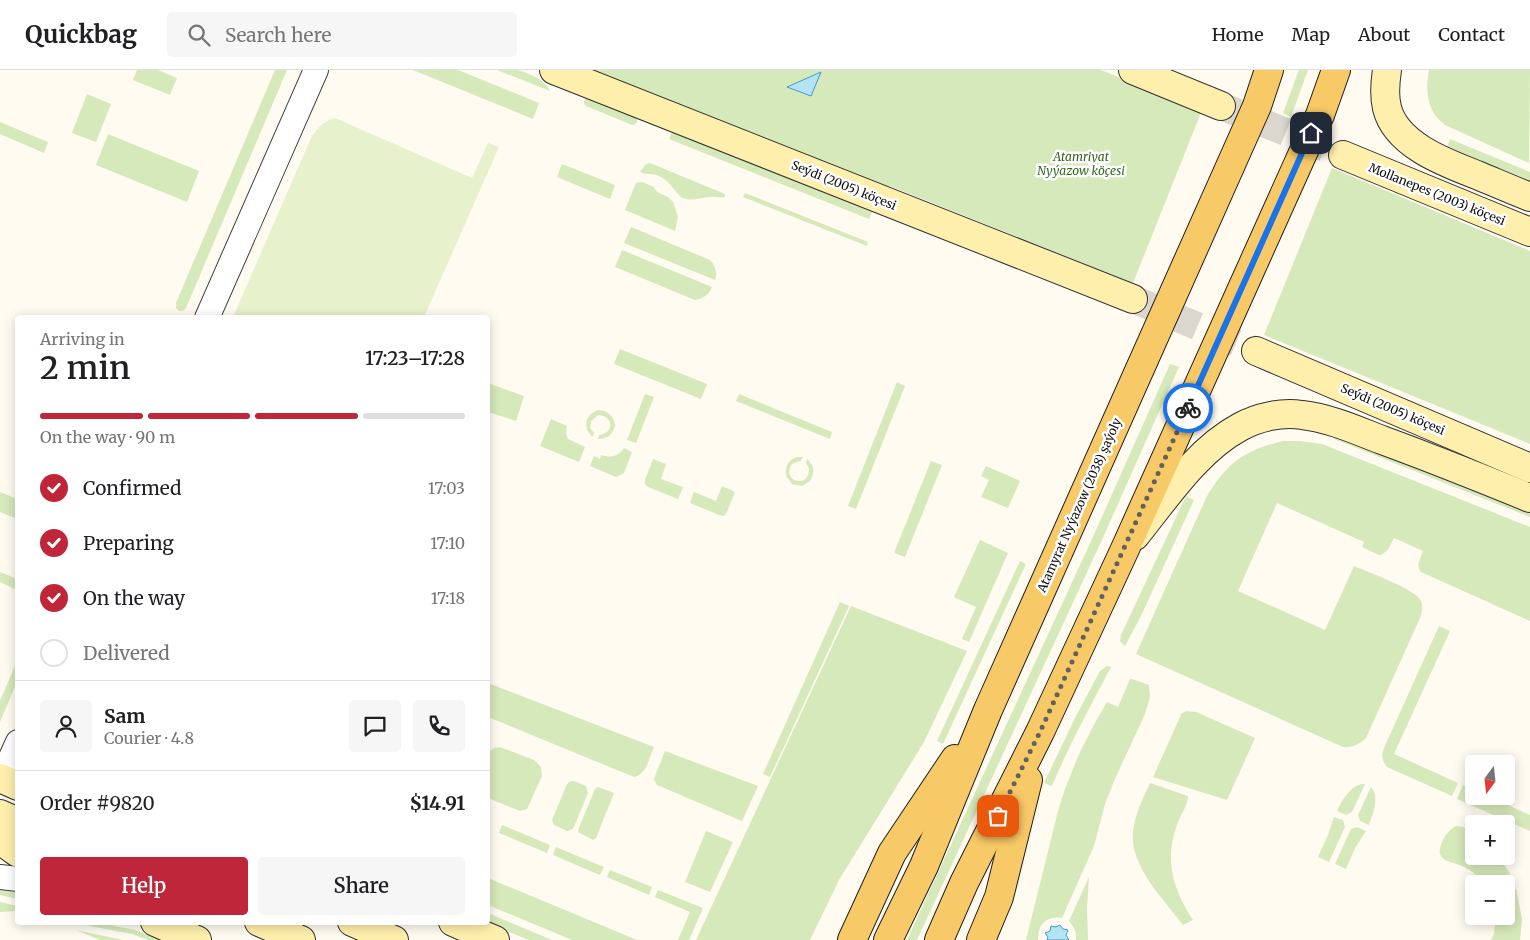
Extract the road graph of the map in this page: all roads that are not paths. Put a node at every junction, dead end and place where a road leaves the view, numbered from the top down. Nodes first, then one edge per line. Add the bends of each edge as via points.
1 (316, 70) edge
2 (554, 70) edge
3 (1133, 70) edge
4 (1269, 70) edge
5 (1336, 70) edge
6 (1387, 70) edge
7 (1220, 106) tunnel mouth
8 (1344, 155) tunnel mouth
9 (1530, 197) edge
10 (1530, 232) edge
11 (1133, 300) tunnel mouth
12 (208, 315) edge
13 (1256, 351) tunnel mouth
14 (1530, 468) edge
15 (1530, 498) edge
16 (1125, 548) junction
17 (988, 710) junction
18 (1040, 732) junction
19 (0, 814) edge
20 (15, 821) edge
21 (0, 840) edge
22 (15, 851) edge
23 (0, 877) edge
24 (15, 879) edge
25 (162, 925) edge
26 (266, 925) edge
27 (359, 925) edge
28 (459, 925) edge
29 (197, 940) edge
30 (301, 940) edge
31 (394, 940) edge
32 (495, 940) edge
33 (852, 940) edge
34 (888, 940) edge
35 (939, 940) edge
36 (981, 940) edge

1 - 12 street
2 - 11 street, Seýdi (2005) köçesi
3 - 7 street
4 - 17 main road, Atamyrat Nyýazow (2038) şaýoly via 1257,106
5 - 16 main road via 1320,115
6 - 9 street via 1388,110 1410,141 1442,161
8 - 10 street, Mollanepes (2003) köçesi
13 - 14 street, Seýdi (2005) köçesi
15 - 16 street via 1331,421 1302,414 1278,414 1238,428 1200,456
16 - 18 main road
17 - 33 main road via 892,853
17 - 34 main road, Atamyrat Nyýazow (2038) şaýoly via 924,866
18 - 35 main road
18 - 36 main road via 999,897
19 - 20 street
21 - 22 street
23 - 24 street
25 - 29 street
26 - 30 street
27 - 31 street
28 - 32 street

